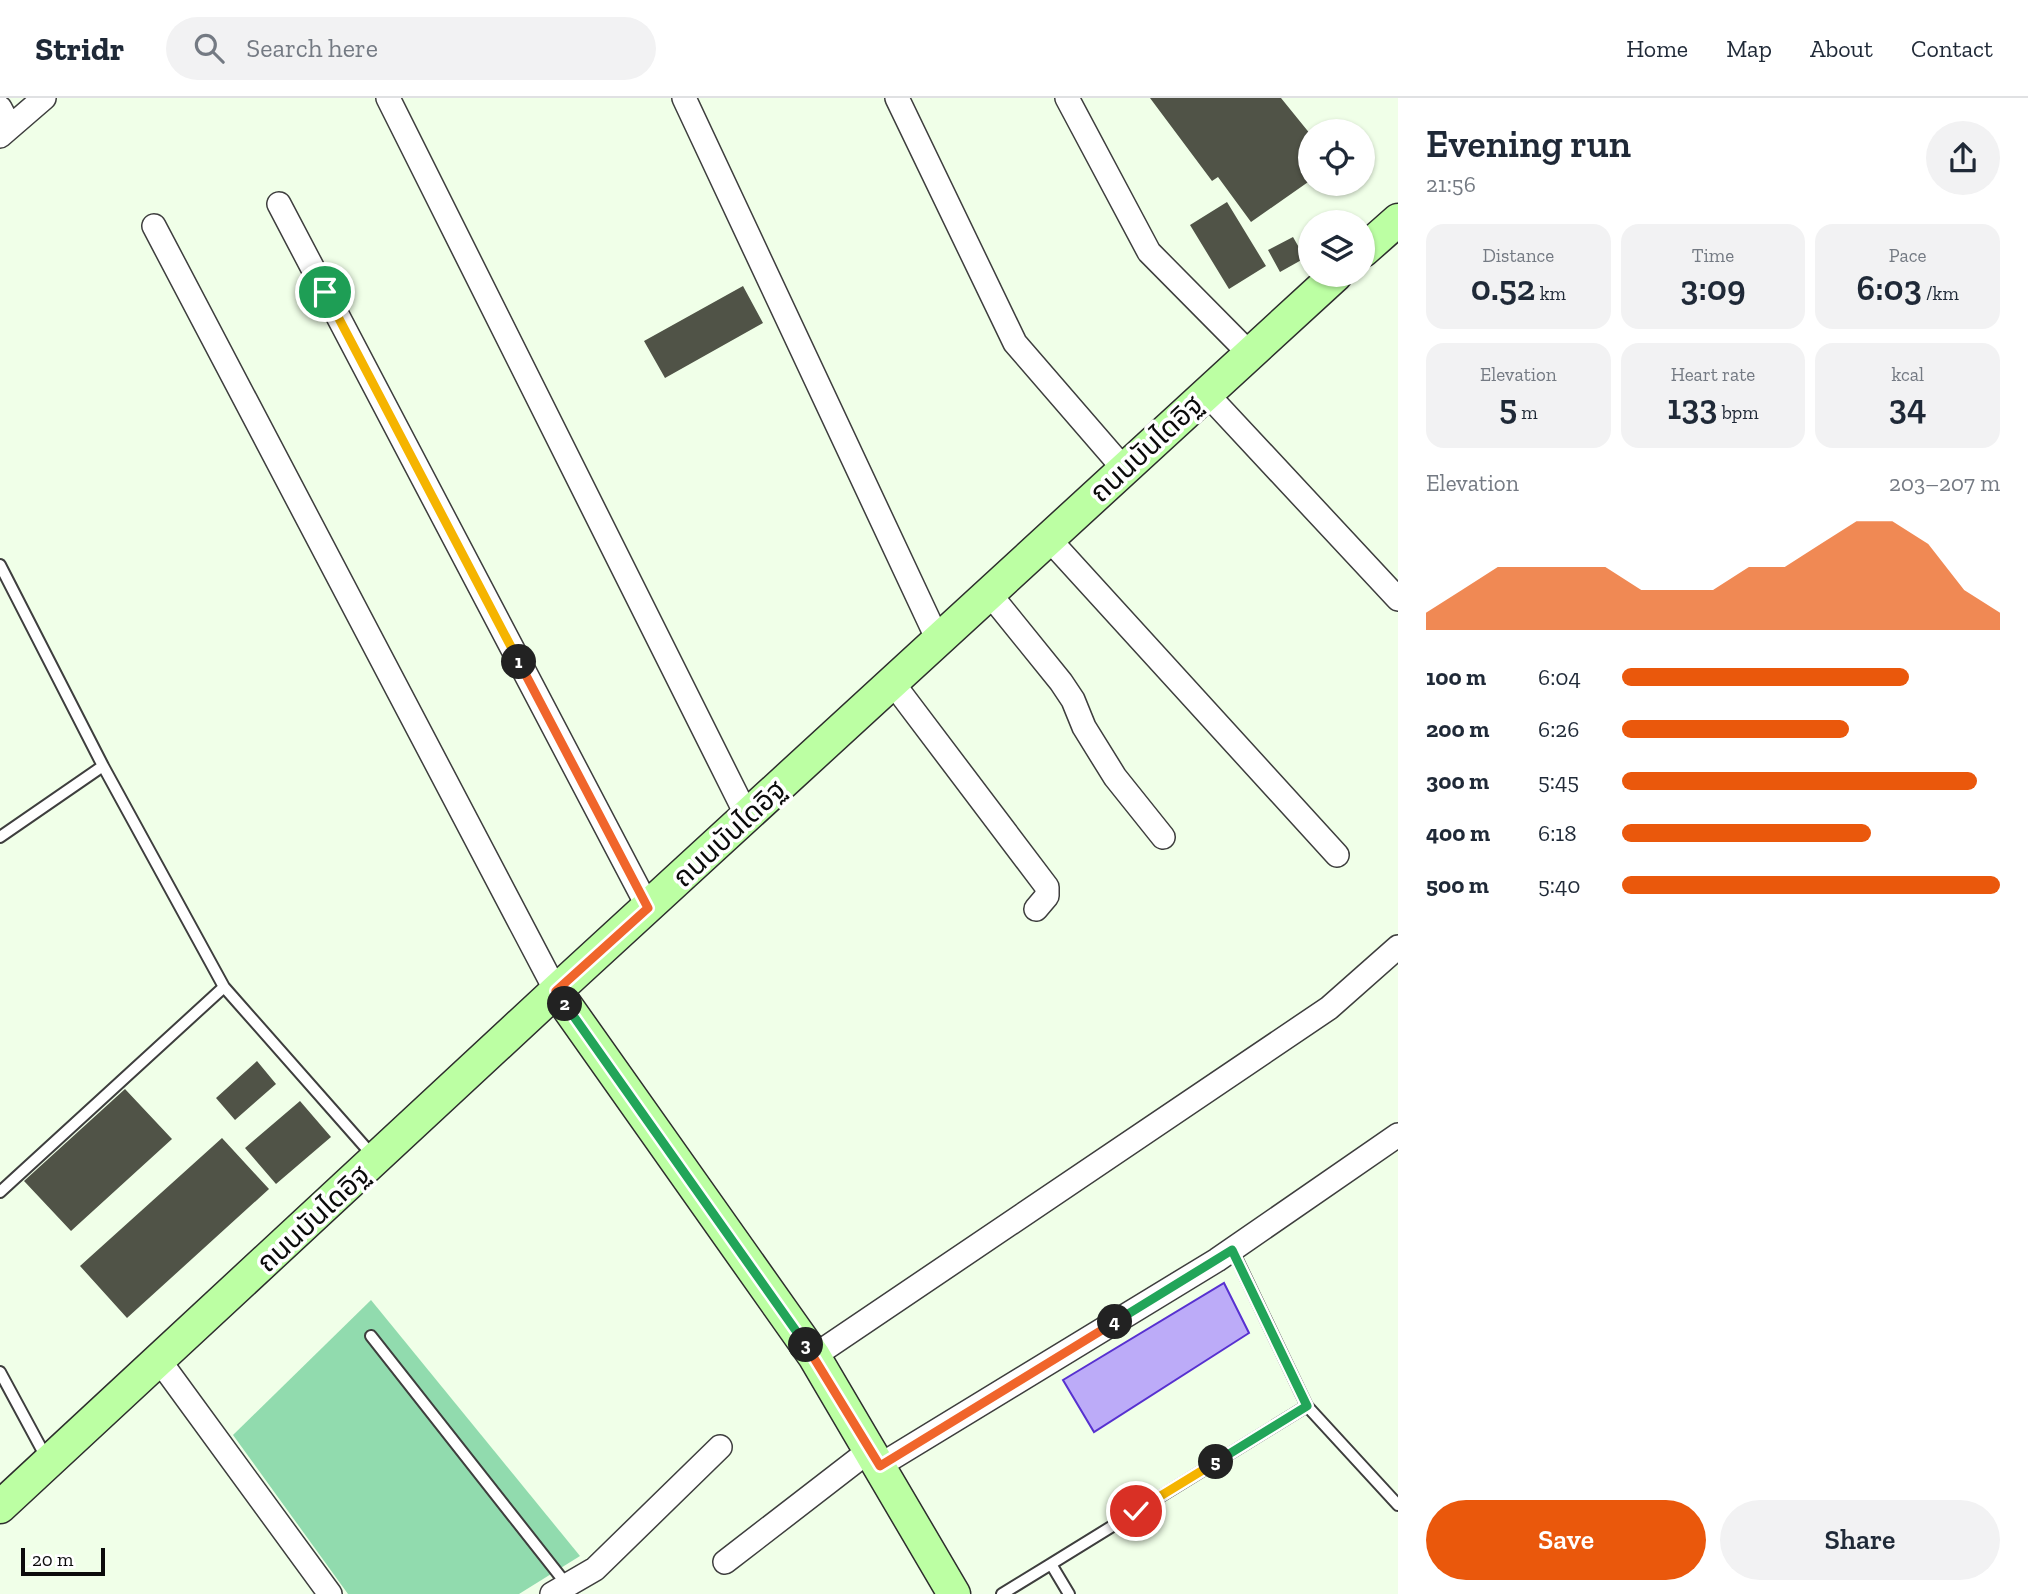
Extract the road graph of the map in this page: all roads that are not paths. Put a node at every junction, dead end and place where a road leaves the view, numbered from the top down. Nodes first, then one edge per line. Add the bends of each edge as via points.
1 (44, 98) edge
2 (388, 98) edge
3 (684, 98) edge
4 (897, 98) edge
5 (1067, 98) edge
6 (4, 124) edge
7 (279, 204) dead end
8 (1398, 220) edge
9 (154, 226) dead end
10 (1375, 240) edge
11 (1323, 287) edge
12 (1249, 353) junction
13 (1206, 393) junction
14 (1124, 469) junction
15 (1048, 538) junction
16 (0, 565) edge
17 (989, 593) junction
18 (1398, 599) edge
19 (938, 640) junction
20 (892, 682) junction
21 (103, 766) junction
22 (747, 816) junction
23 (1163, 836) dead end
24 (0, 837) edge
25 (1337, 855) dead end
26 (648, 908) junction
27 (1036, 909) dead end
28 (1398, 947) edge
29 (224, 987) junction
30 (556, 991) junction
31 (1398, 1135) edge
32 (376, 1159) junction
33 (0, 1192) edge
34 (1232, 1250) junction
35 (371, 1336) dead end
36 (814, 1356) junction
37 (159, 1360) junction
38 (0, 1372) edge
39 (1307, 1406) junction
40 (720, 1447) dead end
41 (875, 1458) junction
42 (49, 1462) junction
43 (1398, 1505) edge
44 (0, 1507) edge
45 (725, 1562) dead end
46 (1051, 1564) junction
47 (560, 1590) edge
48 (330, 1594) edge
49 (954, 1594) edge
50 (1003, 1594) edge
51 (1069, 1594) edge

1 - 6 street
2 - 22 street
3 - 19 street
4 - 14 street via 1015,343
5 - 12 street via 1149,252
7 - 26 street
8 - 10 main road
9 - 30 street
11 - 12 main road, ถนนบันไดอิฐ
12 - 13 main road, ถนนบันไดอิฐ
13 - 14 main road, ถนนบันไดอิฐ
13 - 18 street
14 - 15 main road, ถนนบันไดอิฐ
15 - 17 main road, ถนนบันไดอิฐ
15 - 25 street
16 - 21 lane
17 - 19 main road, ถนนบันไดอิฐ
17 - 23 street via 1061,682 1115,777
19 - 20 main road, ถนนบันไดอิฐ
20 - 22 main road, ถนนบันไดอิฐ
20 - 27 street via 1047,887 1047,895
21 - 24 lane
21 - 29 lane
22 - 26 main road, ถนนบันไดอิฐ
26 - 30 main road, ถนนบันไดอิฐ
28 - 36 street via 1329,1008
29 - 32 lane
29 - 33 lane
30 - 32 main road, ถนนบันไดอิฐ
30 - 36 main road
31 - 34 street
32 - 37 main road, ถนนบันไดอิฐ
34 - 39 lane
34 - 41 street
35 - 47 lane
36 - 41 main road
37 - 42 main road, ถนนบันไดอิฐ
37 - 48 street
38 - 42 lane
39 - 43 lane
39 - 46 lane
40 - 47 street via 595,1569
41 - 45 street
41 - 49 main road
42 - 44 main road, ถนนบันไดอิฐ
46 - 50 lane
46 - 51 lane

